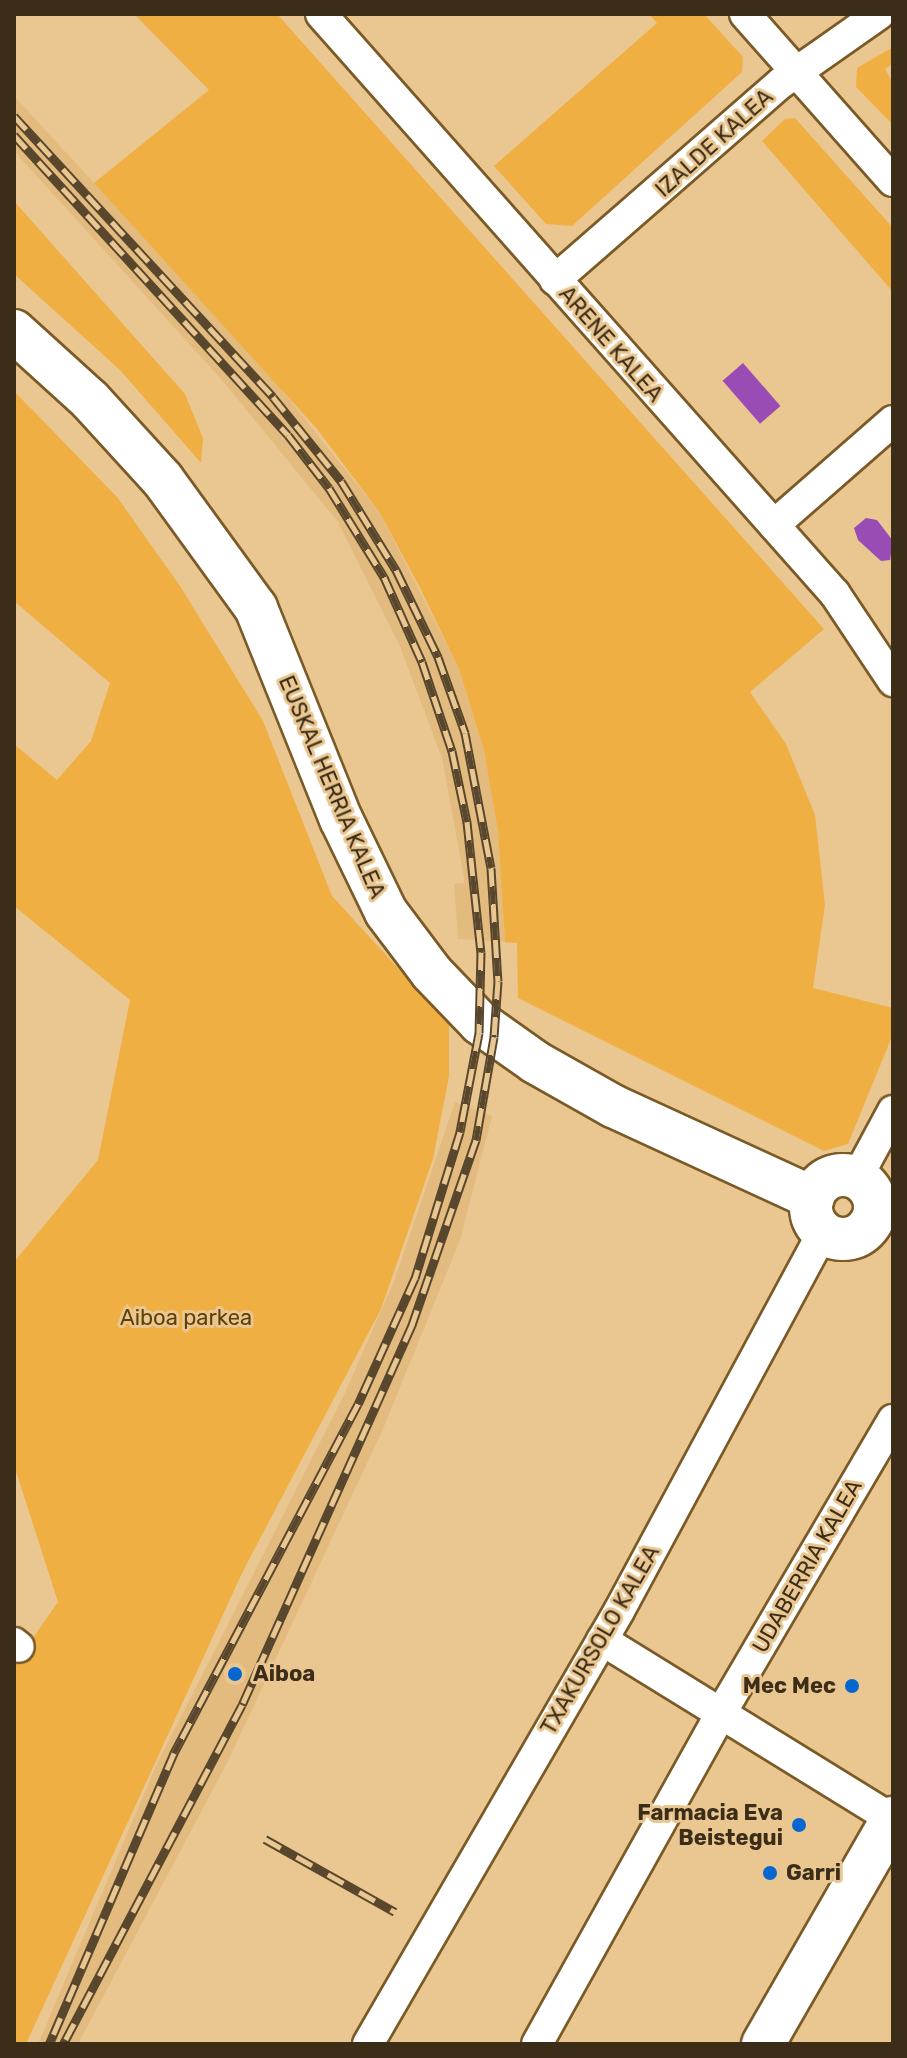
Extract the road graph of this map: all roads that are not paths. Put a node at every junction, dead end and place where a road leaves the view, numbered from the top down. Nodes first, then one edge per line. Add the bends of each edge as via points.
1 (321, 14) edge
2 (745, 14) edge
3 (879, 14) edge
4 (795, 72) junction
5 (893, 181) edge
6 (555, 280) junction
7 (14, 331) edge
8 (893, 421) edge
9 (774, 525) junction
10 (893, 681) edge
11 (893, 1111) edge
12 (858, 1176) junction
13 (818, 1215) junction
14 (882, 1230) edge
15 (893, 1420) edge
16 (602, 1640) junction
17 (721, 1713) junction
18 (893, 1818) edge
19 (368, 2044) edge
20 (537, 2044) edge
21 (763, 2044) edge

1 - 6 street, ARENE KALEA
2 - 4 street
3 - 4 street, IZALDE KALEA
4 - 5 street
4 - 6 street, IZALDE KALEA
6 - 9 street, ARENE KALEA
7 - 13 street, EUSKAL HERRIA KALEA via 90,400 163,480 256,608 386,912 432,973 480,1023 535,1062
8 - 9 street
9 - 10 street, ARENE KALEA via 835,594
11 - 12 street
12 - 13 street via 828,1179
12 - 14 street via 875,1204
13 - 14 street via 854,1238
13 - 16 street, TXAKURSOLO KALEA
15 - 17 street, UDABERRIA KALEA
16 - 17 street
16 - 19 street, TXAKURSOLO KALEA
17 - 18 street
17 - 20 street, UDABERRIA KALEA
18 - 21 street

